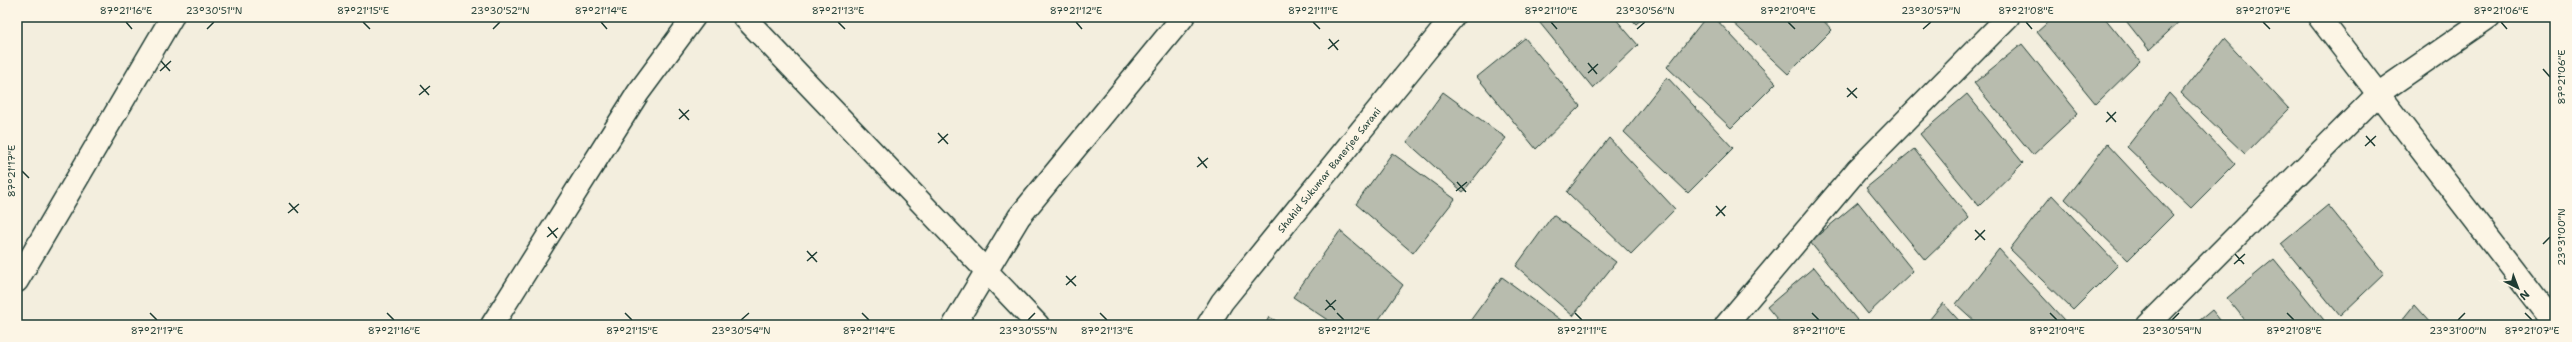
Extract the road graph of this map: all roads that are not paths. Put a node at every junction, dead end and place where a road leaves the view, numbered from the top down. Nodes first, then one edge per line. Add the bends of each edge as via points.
1 (172, 17) edge
2 (694, 17) edge
3 (744, 17) edge
4 (1183, 17) edge
5 (1453, 17) edge
6 (2008, 17) edge
7 (2319, 17) edge
8 (2489, 17) edge
9 (2379, 93) junction
10 (987, 272) junction
11 (17, 281) edge
12 (2555, 324) edge
13 (492, 325) edge
14 (954, 325) edge
15 (1038, 325) edge
16 (1208, 325) edge
17 (1726, 325) edge
18 (2148, 325) edge

1 - 11 street
2 - 13 street via 638,93
3 - 10 street
4 - 10 street via 1019,217
5 - 16 street, Shahid Sukumar Banerjee Sarani via 1222,302
6 - 17 street via 1858,170
7 - 9 street
8 - 9 street
9 - 12 street
9 - 18 street
10 - 14 street
10 - 15 street

